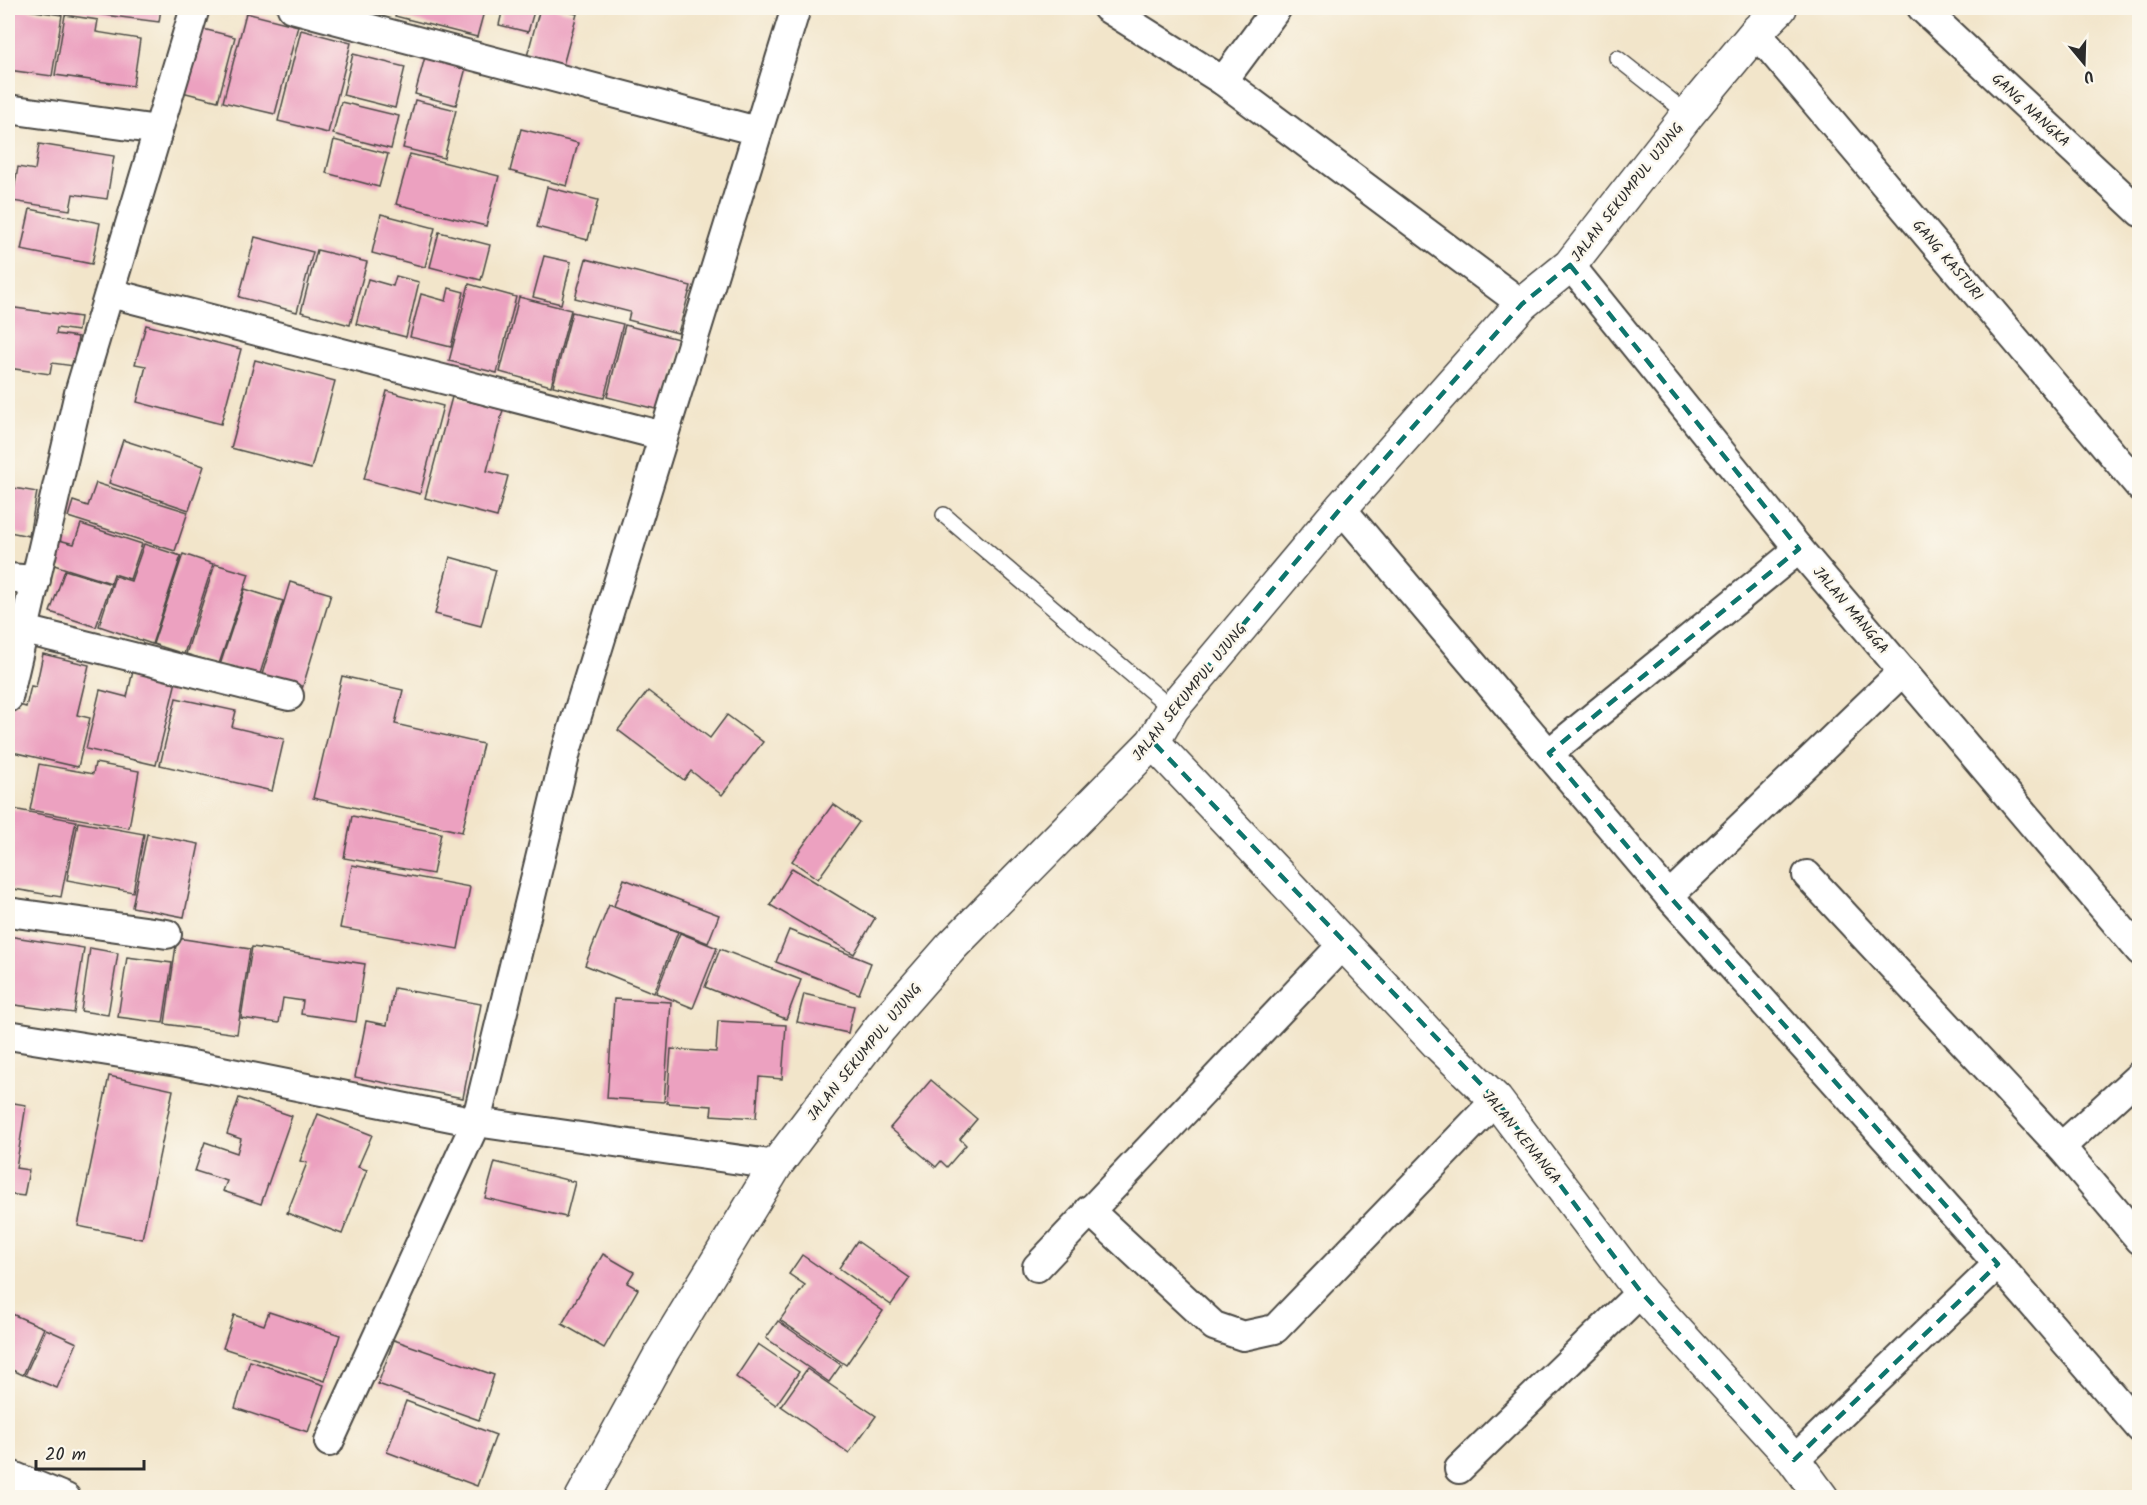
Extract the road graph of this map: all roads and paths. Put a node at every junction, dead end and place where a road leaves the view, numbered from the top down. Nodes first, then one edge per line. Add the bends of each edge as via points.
1 (195, 8) edge
2 (292, 8) edge
3 (796, 8) edge
4 (1107, 8) edge
5 (1276, 8) edge
6 (1780, 8) edge
7 (1922, 8) edge
8 (1756, 32) junction
9 (1617, 58) dead end
10 (1223, 81) junction
11 (8, 109) edge
12 (1688, 114) junction
13 (158, 130) junction
14 (757, 130) junction
15 (2139, 212) edge
16 (1570, 265) junction
17 (110, 292) junction
18 (1522, 303) junction
19 (663, 436) junction
20 (2139, 487) edge
21 (1341, 508) junction
22 (944, 515) dead end
23 (1799, 549) junction
24 (8, 578) edge
25 (36, 580) junction
26 (25, 630) junction
27 (1903, 671) junction
28 (289, 696) dead end
29 (8, 698) edge
30 (1172, 709) junction
31 (1153, 742) junction
32 (1549, 753) junction
33 (1807, 875) dead end
34 (1669, 896) junction
35 (8, 912) edge
36 (167, 934) dead end
37 (1343, 944) junction
38 (2139, 951) edge
39 (8, 1035) edge
40 (2139, 1075) edge
41 (1496, 1100) junction
42 (476, 1122) junction
43 (2061, 1147) junction
44 (776, 1164) junction
45 (1089, 1210) junction
46 (2139, 1240) edge
47 (1998, 1264) junction
48 (1037, 1267) dead end
49 (1641, 1292) junction
50 (2139, 1428) edge
51 (329, 1442) dead end
52 (1459, 1469) dead end
53 (8, 1474) edge
54 (1805, 1485) edge
55 (66, 1497) edge
56 (582, 1497) edge

1 - 13 street
2 - 14 street
3 - 14 street
4 - 10 street
5 - 10 street
6 - 8 main road, JALAN SEKUMPUL UJUNG
7 - 15 street, GANG NANGKA
8 - 12 main road, JALAN SEKUMPUL UJUNG
8 - 20 street, GANG KASTURI
9 - 12 lane
10 - 18 street
11 - 13 street
12 - 16 main road, JALAN SEKUMPUL UJUNG
13 - 17 street
14 - 19 street
16 - 18 main road, JALAN SEKUMPUL UJUNG
16 - 23 street, JALAN MANGGA
17 - 19 street
17 - 25 street via 79,393
18 - 21 main road, JALAN SEKUMPUL UJUNG
19 - 42 street via 567,748
21 - 30 main road, JALAN SEKUMPUL UJUNG
21 - 32 street
22 - 30 lane
23 - 27 street, JALAN MANGGA
23 - 32 street
24 - 25 street
25 - 26 street
26 - 28 street
26 - 29 street
27 - 34 street
27 - 38 street, JALAN MANGGA
30 - 31 main road, JALAN SEKUMPUL UJUNG
31 - 37 main road, JALAN KENANGA
31 - 44 main road, JALAN SEKUMPUL UJUNG via 952,946 880,1028
32 - 34 street
33 - 43 street
34 - 47 street
35 - 36 street
37 - 41 main road, JALAN KENANGA
37 - 45 street
39 - 42 street via 177,1062
40 - 43 street
41 - 45 street via 1275,1329 1243,1336 1214,1326
41 - 49 main road, JALAN KENANGA
42 - 44 street
42 - 51 street
43 - 46 street
44 - 56 main road, JALAN SEKUMPUL UJUNG via 662,1352
45 - 48 street
47 - 50 street
47 - 54 street
49 - 52 street
49 - 54 main road, JALAN KENANGA
53 - 55 street

